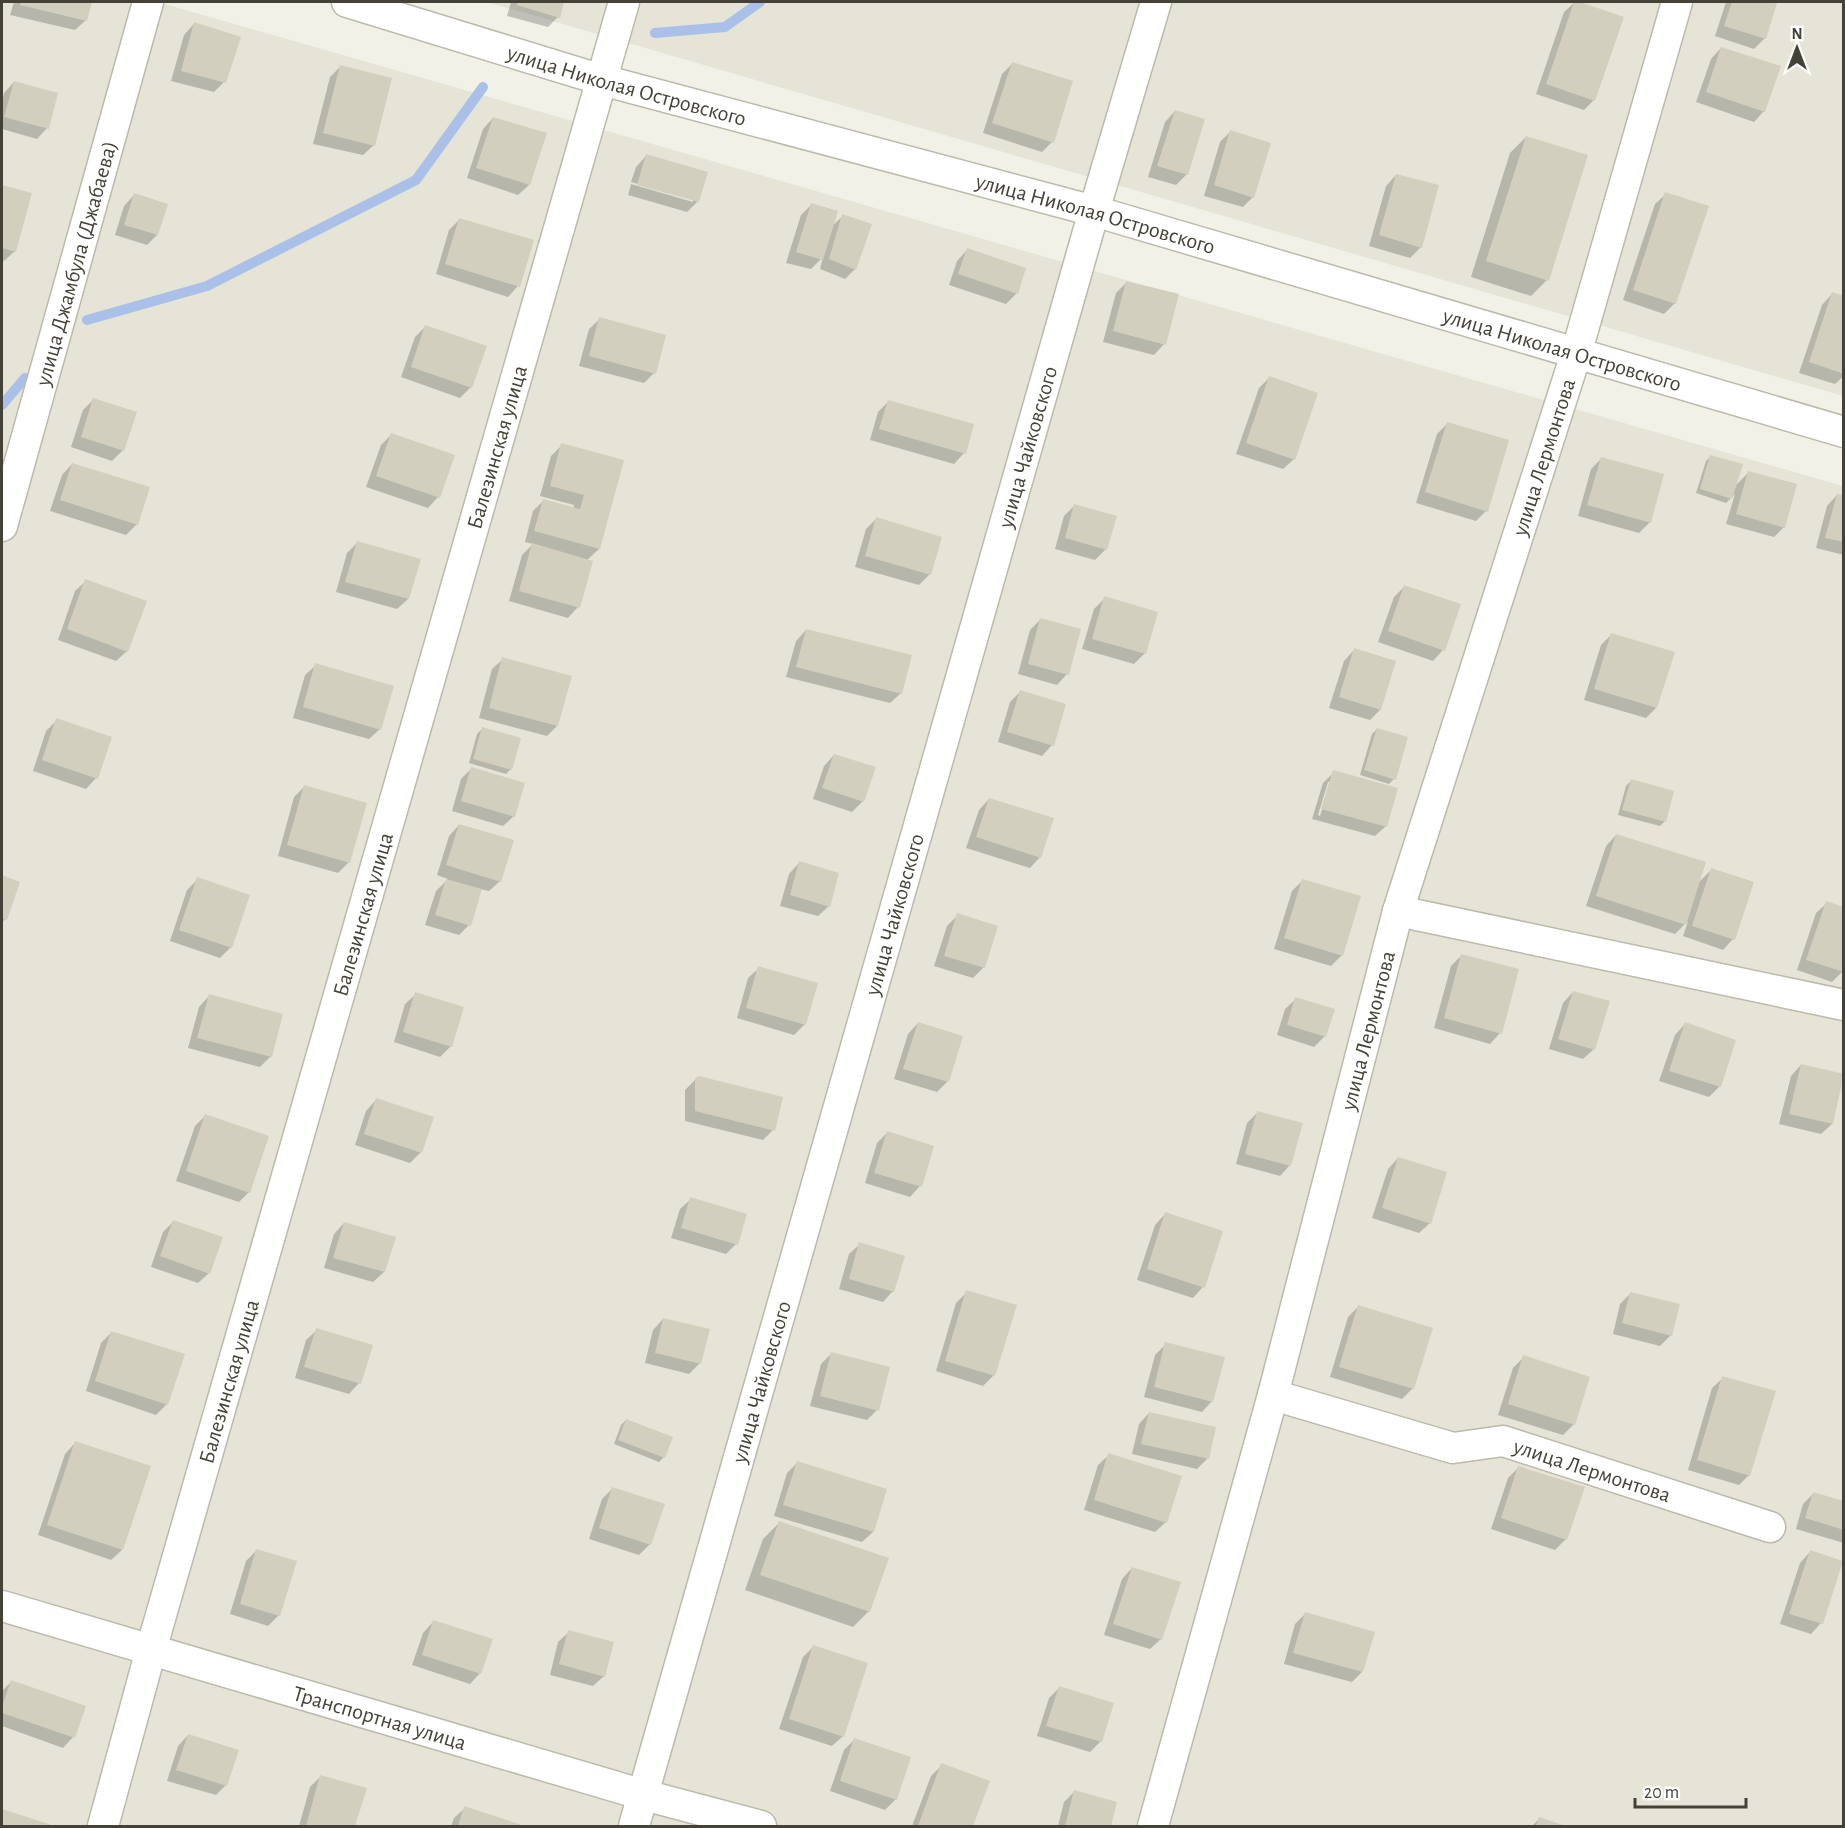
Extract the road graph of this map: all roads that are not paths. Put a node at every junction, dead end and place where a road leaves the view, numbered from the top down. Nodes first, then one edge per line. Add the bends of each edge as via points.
1 (148, 2) edge
2 (347, 2) edge
3 (624, 2) edge
4 (1156, 2) edge
5 (1677, 2) edge
6 (602, 80) junction
7 (1094, 211) junction
8 (1576, 354) junction
9 (1844, 432) edge
10 (2, 526) edge
11 (1398, 911) junction
12 (1844, 1005) edge
13 (1273, 1395) junction
14 (1770, 1527) dead end
15 (2, 1606) edge
16 (151, 1650) junction
17 (644, 1795) junction
18 (103, 1827) edge
19 (634, 1827) edge
20 (761, 1827) edge
21 (1153, 1827) edge

1 - 10 street, улица Джамбула (Джабаева)
2 - 6 street, улица Николая Островского
3 - 6 street, Балезинская улица
4 - 7 street, улица Чайковского
5 - 8 street, улица Лермонтова
6 - 7 street, улица Николая Островского
6 - 16 street, Балезинская улица
7 - 8 street, улица Николая Островского
7 - 17 street, улица Чайковского
8 - 9 street, улица Николая Островского
8 - 11 street, улица Лермонтова
11 - 12 street
11 - 13 street, улица Лермонтова
13 - 14 street, улица Лермонтова via 1453,1448 1503,1441
13 - 21 street, улица Лермонтова
15 - 16 street, Транспортная улица
16 - 17 street, Транспортная улица
16 - 18 street, Балезинская улица
17 - 19 street, улица Чайковского
17 - 20 street, Транспортная улица

